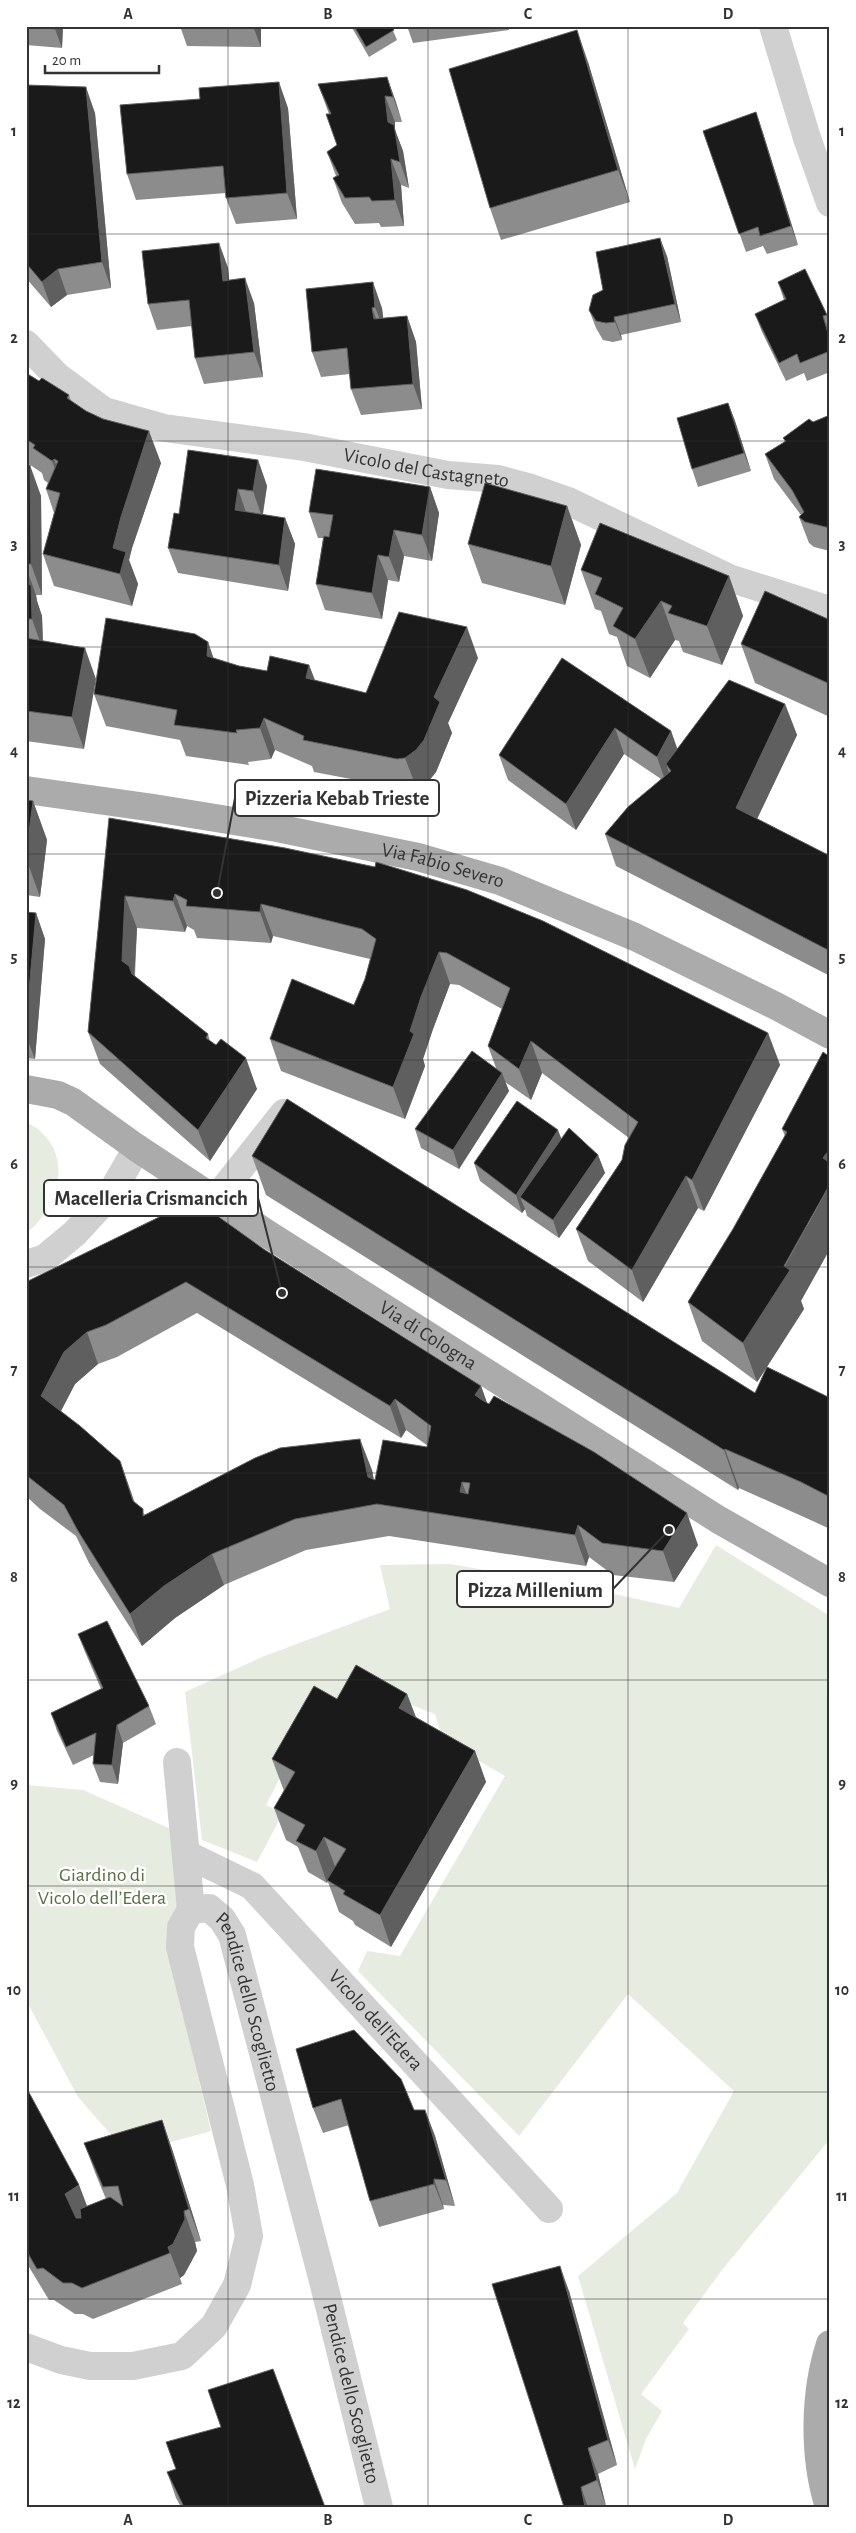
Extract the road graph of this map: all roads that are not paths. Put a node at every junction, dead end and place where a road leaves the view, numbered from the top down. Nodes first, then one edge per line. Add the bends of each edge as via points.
1 (773, 26) edge
2 (830, 203) edge
3 (26, 344) edge
4 (830, 610) edge
5 (26, 790) edge
6 (830, 1035) edge
7 (26, 1089) edge
8 (308, 1113) edge
9 (137, 1148) junction
10 (215, 1200) junction
11 (26, 1264) edge
12 (830, 1583) edge
13 (177, 1762) dead end
14 (186, 1854) junction
15 (191, 1910) junction
16 (550, 2209) dead end
17 (830, 2344) edge
18 (26, 2347) edge
19 (824, 2505) edge
20 (379, 2507) edge

1 - 2 street
3 - 4 street, Vicolo del Castagneto via 56,376 104,411 164,428 304,448 448,476 498,479 528,487 568,501 729,578
5 - 6 main road, Via Fabio Severo via 277,828 418,857 500,880 635,937
7 - 9 main road, Via di Cologna via 58,1095 73,1102
8 - 10 street via 291,1103
9 - 10 main road, Via di Cologna
9 - 11 street via 110,1195 75,1233 45,1258
10 - 12 main road, Via di Cologna via 719,1520
13 - 14 street
14 - 15 street
14 - 16 street, Vicolo dell'Edera via 252,1886
15 - 18 street, Pendice dello Scoglietto via 180,1927 180,1947 240,2185 249,2236 236,2285 214,2326 182,2356 134,2366 90,2366 60,2360
15 - 20 street, Pendice dello Scoglietto via 209,1908 222,1919 232,1935
17 - 19 main road via 821,2372 818,2426

